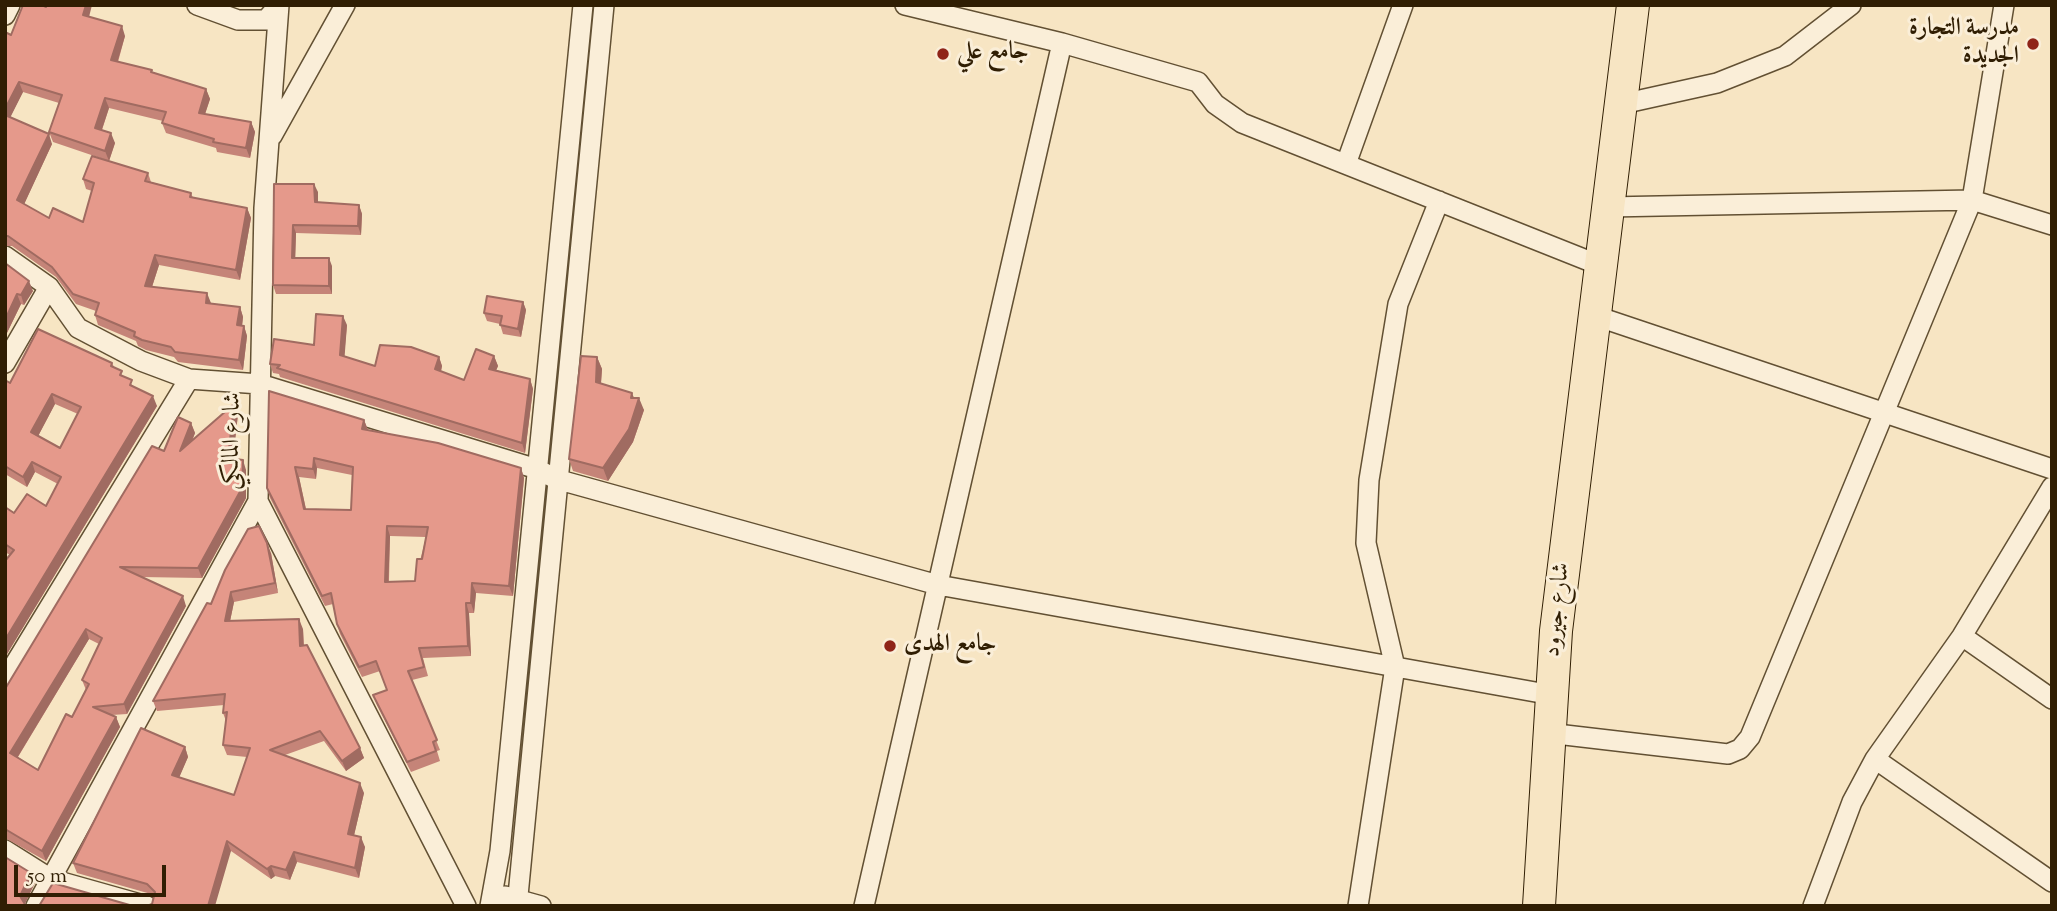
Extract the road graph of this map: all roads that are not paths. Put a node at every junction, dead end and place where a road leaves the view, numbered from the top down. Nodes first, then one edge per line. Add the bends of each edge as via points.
1 (10, 5) edge
2 (197, 5) edge
3 (279, 5) edge
4 (345, 5) edge
5 (583, 5) edge
6 (604, 5) edge
7 (905, 5) edge
8 (1403, 5) edge
9 (1633, 5) edge
10 (1851, 5) edge
11 (2004, 5) edge
12 (5, 15) edge
13 (1062, 43) junction
14 (1622, 104) junction
15 (269, 142) junction
16 (1346, 164) junction
17 (1972, 200) junction
18 (1439, 201) junction
19 (1608, 207) junction
20 (2052, 225) edge
21 (5, 256) edge
22 (1600, 265) junction
23 (49, 287) junction
24 (1592, 315) junction
25 (5, 363) edge
26 (189, 379) junction
27 (260, 384) junction
28 (1885, 414) junction
29 (537, 469) junction
30 (2052, 469) edge
31 (556, 479) junction
32 (2052, 486) edge
33 (258, 501) junction
34 (938, 585) junction
35 (1962, 636) junction
36 (1395, 667) junction
37 (5, 680) edge
38 (1552, 695) junction
39 (2052, 699) edge
40 (1565, 735) junction
41 (1875, 759) junction
42 (5, 850) edge
43 (51, 879) junction
44 (2052, 882) edge
45 (463, 901) edge
46 (491, 901) edge
47 (517, 903) edge
48 (36, 906) edge
49 (147, 906) edge
50 (541, 906) edge
51 (864, 906) edge
52 (1357, 906) edge
53 (1539, 906) edge
54 (1554, 906) edge
55 (1813, 906) edge

1 - 12 street
2 - 3 street via 238,20 266,20
3 - 15 street, شارع المالكي
4 - 15 street
5 - 29 street
6 - 31 street
7 - 13 street
8 - 16 street
9 - 14 main road, شارع جيرود
10 - 14 street via 1785,56 1717,83
11 - 17 street
13 - 16 street via 1198,82 1215,104 1242,122
13 - 34 street
14 - 19 main road, شارع جيرود
15 - 27 street, شارع المالكي
16 - 18 street
17 - 19 street
17 - 20 street
17 - 28 street
18 - 22 street
18 - 36 street via 1398,304 1370,480 1366,543
19 - 22 main road, شارع جيرود
21 - 23 street
22 - 24 main road, شارع جيرود
23 - 25 street
23 - 26 street via 78,328 141,361
24 - 28 street
24 - 38 main road, شارع جيرود
24 - 40 main road, شارع جيرود
26 - 27 street
26 - 37 street
27 - 29 street
27 - 33 street, شارع المالكي
28 - 30 street
28 - 40 street via 1750,737 1740,750 1728,754
29 - 31 street
29 - 46 street via 500,851
31 - 34 street
31 - 47 street
32 - 35 street
33 - 43 street, شارع المالكي
33 - 45 street
34 - 36 street
34 - 51 street
35 - 39 street
35 - 41 street
36 - 38 street
36 - 52 street
38 - 53 main road, شارع جيرود
40 - 54 main road, شارع جيرود
41 - 44 street
41 - 55 street via 1852,802
42 - 43 street
43 - 48 street, شارع المالكي
43 - 49 street
45 - 46 street
46 - 47 street
47 - 50 street

